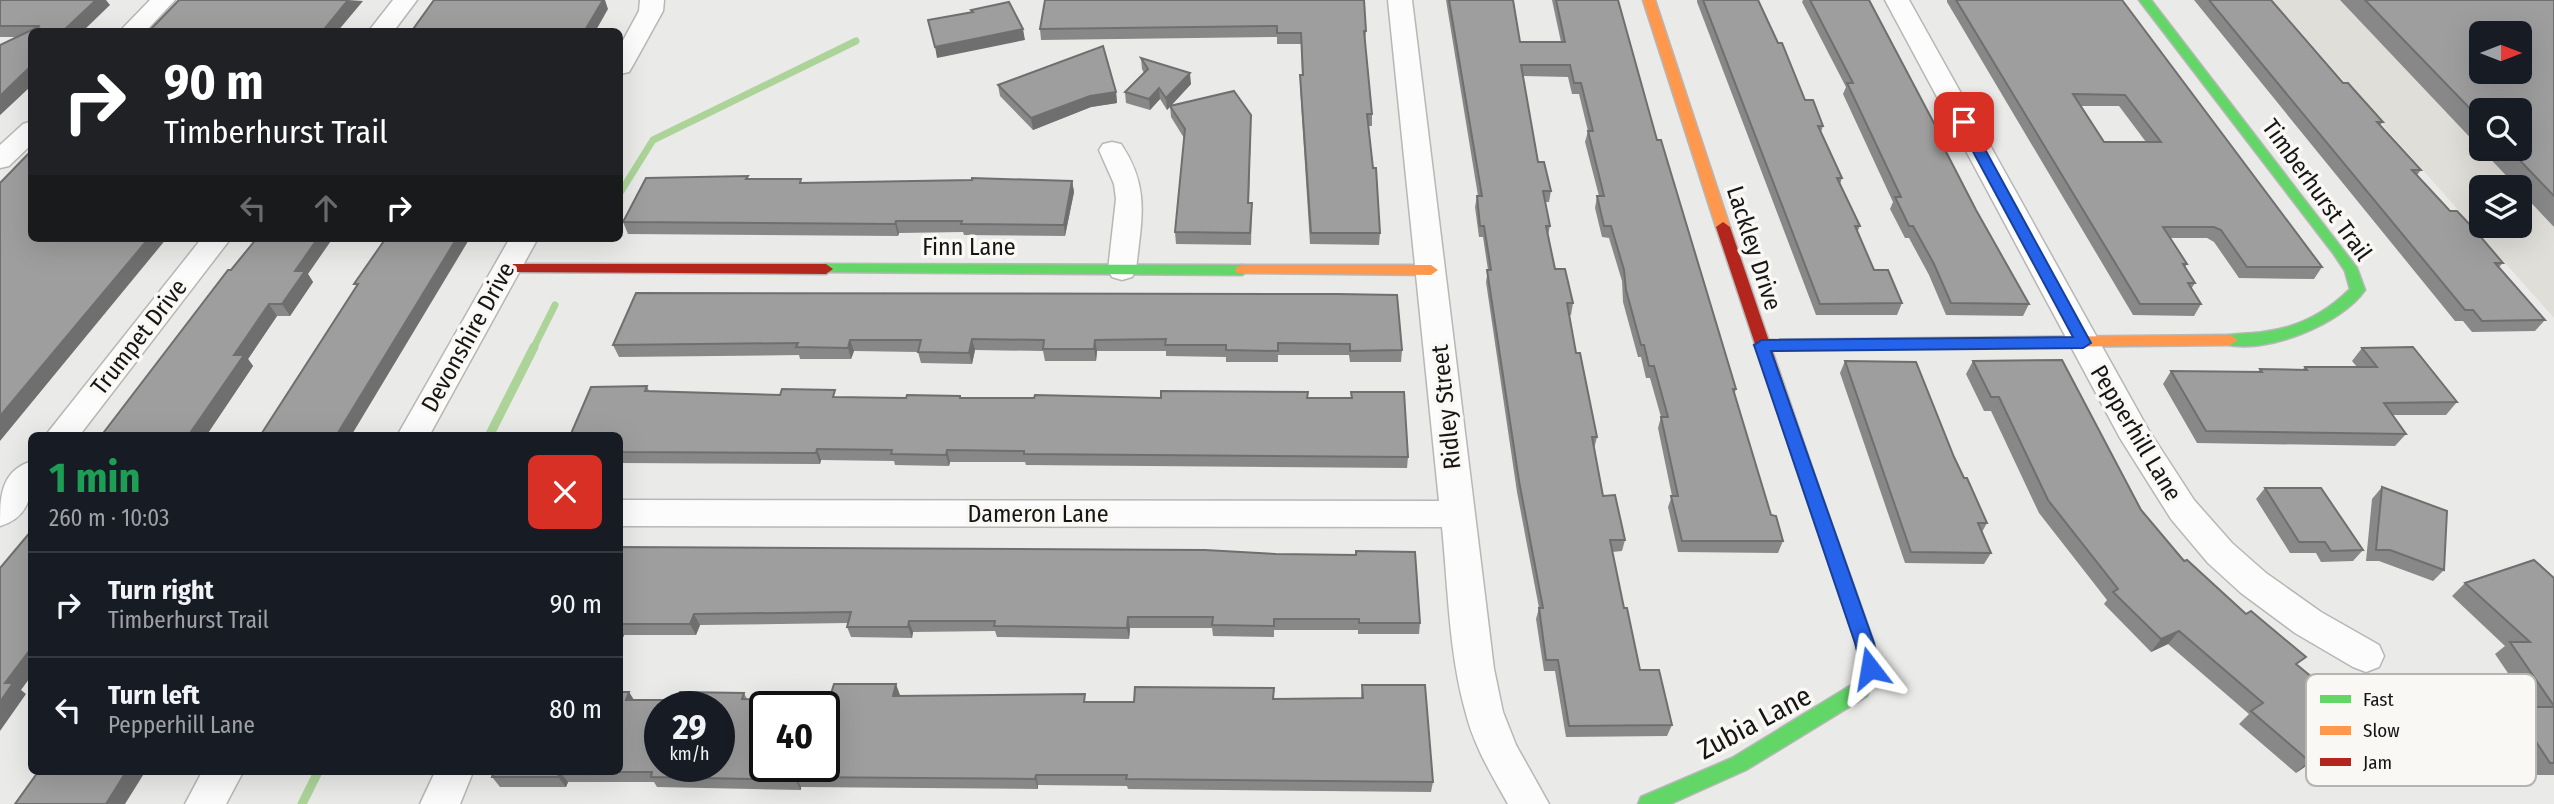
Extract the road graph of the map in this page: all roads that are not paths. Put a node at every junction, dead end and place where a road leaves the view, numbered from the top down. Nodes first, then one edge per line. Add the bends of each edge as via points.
1 (163, 0) edge
2 (405, 0) edge
3 (652, 0) edge
4 (1400, 0) edge
5 (1649, 0) edge
6 (1897, 0) edge
7 (2145, 0) edge
8 (135, 28) edge
9 (383, 28) edge
10 (623, 61) edge
11 (28, 133) edge
12 (1112, 150) dead end
13 (0, 160) edge
14 (214, 242) edge
15 (522, 242) edge
16 (507, 269) junction
17 (1122, 270) junction
18 (1431, 270) junction
19 (2083, 343) junction
20 (1762, 345) junction
21 (64, 432) edge
22 (415, 432) edge
23 (28, 478) edge
24 (0, 513) edge
25 (623, 513) edge
26 (1457, 514) junction
27 (2366, 656) dead end
28 (1870, 668) joint
29 (221, 775) edge
30 (453, 775) edge
31 (205, 804) edge
32 (440, 804) edge
33 (1529, 804) edge
34 (1648, 804) edge

1 - 8 street
2 - 9 street
3 - 10 street
4 - 18 street, Ridley Street
5 - 20 street, Lackley Drive
6 - 19 street, Pepperhill Lane
7 - 19 street, Timberhurst Trail via 2339,250 2358,290 2334,315 2281,335 2209,342
11 - 13 street
12 - 17 street via 1130,199
14 - 21 street, Trumpet Drive
15 - 16 street, Devonshire Drive
16 - 17 street, Finn Lane
16 - 22 street, Devonshire Drive
17 - 18 street, Finn Lane
18 - 26 street, Ridley Street
19 - 20 street, Timberhurst Trail
19 - 27 street, Pepperhill Lane via 2167,490 2220,553 2283,606
20 - 28 street, Lackley Drive
23 - 24 street
25 - 26 street, Dameron Lane
26 - 33 street, Ridley Street via 1484,712
28 - 34 street, Zubia Lane via 1860,690 1833,709 1739,764
29 - 31 street
30 - 32 street

